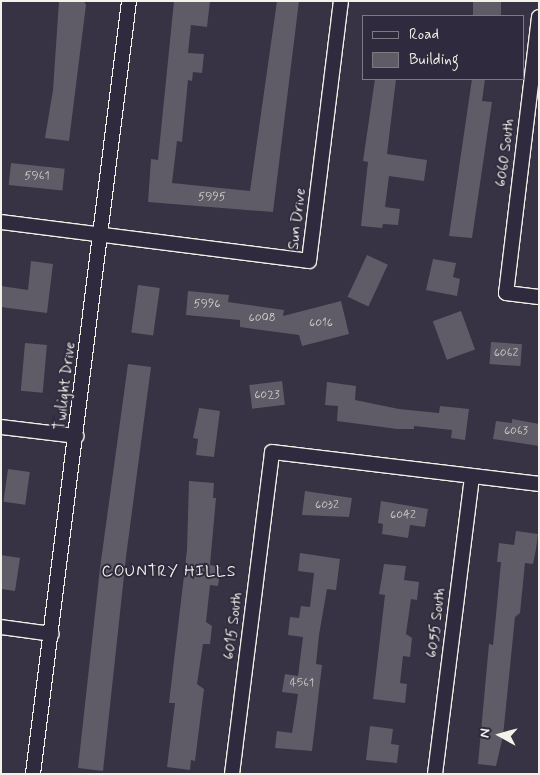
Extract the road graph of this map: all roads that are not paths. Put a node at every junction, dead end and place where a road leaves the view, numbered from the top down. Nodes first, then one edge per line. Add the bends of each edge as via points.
1 (129, 1) edge
2 (341, 1) edge
3 (539, 17) edge
4 (1, 222) edge
5 (100, 235) junction
6 (539, 297) edge
7 (1, 427) edge
8 (76, 436) junction
9 (472, 476) junction
10 (539, 484) edge
11 (1, 627) edge
12 (52, 634) junction
13 (33, 774) edge
14 (232, 774) edge
15 (435, 774) edge

1 - 5 street, Twilight Drive
2 - 5 street, Sun Drive via 309,261
3 - 6 street, 6060 South via 506,293
4 - 5 street
5 - 8 street, Twilight Drive
7 - 8 street
8 - 12 street, Twilight Drive
9 - 10 street
9 - 14 street, 6015 South via 272,452
9 - 15 street, 6055 South
11 - 12 street
12 - 13 street, Twilight Drive

